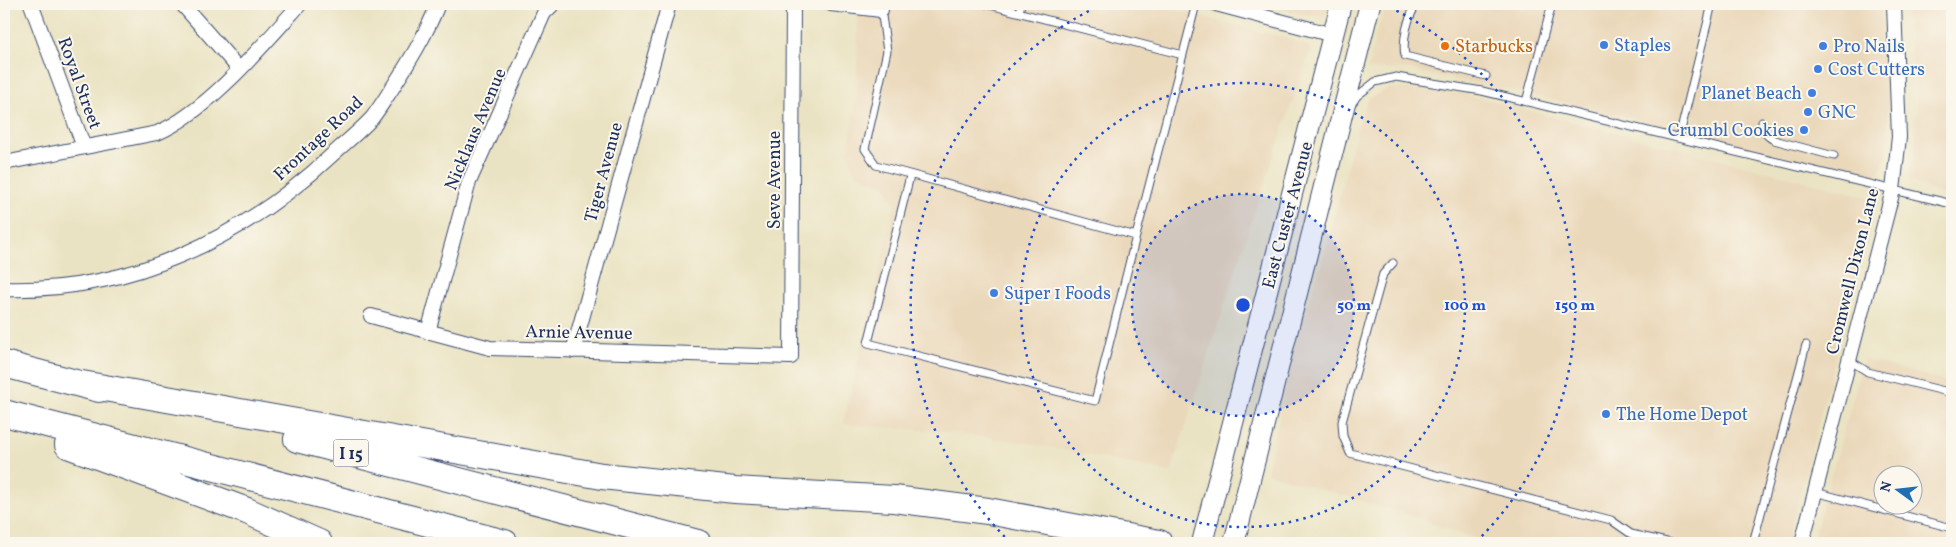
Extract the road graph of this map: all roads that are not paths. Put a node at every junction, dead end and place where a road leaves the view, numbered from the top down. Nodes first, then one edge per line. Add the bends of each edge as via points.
1 (31, 4) edge
2 (182, 4) edge
3 (300, 4) edge
4 (438, 4) edge
5 (552, 4) edge
6 (668, 4) edge
7 (793, 4) edge
8 (830, 4) edge
9 (986, 4) edge
10 (1021, 4) edge
11 (1196, 4) edge
12 (1216, 4) edge
13 (1341, 4) edge
14 (1370, 4) edge
15 (1417, 4) edge
16 (1552, 4) edge
17 (1712, 4) edge
18 (1894, 4) edge
19 (881, 7) edge
20 (1019, 12) junction
21 (1333, 35) junction
22 (1183, 55) junction
23 (239, 69) junction
24 (1486, 76) dead end
25 (1526, 102) junction
26 (1762, 122) dead end
27 (1337, 131) junction
28 (1679, 138) junction
29 (84, 147) junction
30 (1834, 156) dead end
31 (4, 163) edge
32 (910, 176) junction
33 (1893, 190) junction
34 (1952, 204) edge
35 (1136, 236) junction
36 (1393, 262) dead end
37 (4, 289) edge
38 (370, 316) dead end
39 (428, 332) junction
40 (1806, 345) dead end
41 (573, 350) junction
42 (792, 357) joint
43 (1849, 360) junction
44 (4, 364) edge
45 (82, 384) junction
46 (1952, 393) edge
47 (4, 413) edge
48 (4, 422) edge
49 (1815, 492) junction
50 (1952, 528) edge
51 (318, 543) edge
52 (504, 543) edge
53 (698, 543) edge
54 (1159, 543) edge
55 (1202, 543) edge
56 (1234, 543) edge
57 (1671, 543) edge
58 (1753, 543) edge
59 (1802, 543) edge

1 - 29 street, Royal Street
2 - 23 street
3 - 23 street
4 - 37 street, Frontage Road via 415,53 372,118 302,183 237,229 170,261 92,284 32,290
5 - 39 street, Nicklaus Avenue via 544,14 469,182
6 - 41 street, Tiger Avenue
7 - 42 street, Seve Avenue
8 - 19 street
9 - 20 lane
10 - 20 lane
11 - 22 lane
12 - 21 street
13 - 21 main road, East Custer Avenue
14 - 27 main road, East Custer Avenue
15 - 24 lane via 1412,10 1403,46 1405,56
16 - 25 lane
17 - 28 lane
18 - 33 street, Cromwell Dixon Lane via 1899,137
19 - 32 lane via 887,51 865,149 876,165
20 - 22 lane
21 - 55 main road, East Custer Avenue
22 - 35 lane
23 - 29 street via 173,126 157,133
25 - 27 lane via 1396,77 1376,82 1357,96
25 - 28 lane
26 - 30 lane via 1763,130 1774,140
27 - 56 main road, East Custer Avenue
28 - 33 lane
29 - 31 street
32 - 35 lane
32 - 35 lane via 868,343 1095,401
33 - 34 lane
33 - 43 street, Cromwell Dixon Lane
36 - 57 lane via 1383,274 1342,422 1343,436 1350,452 1611,520 1632,534
38 - 39 street, Arnie Avenue
39 - 41 street, Arnie Avenue via 490,348
40 - 58 lane
41 - 42 street, Arnie Avenue
43 - 46 lane via 1868,372
43 - 49 street, Cromwell Dixon Lane
44 - 45 highway, I 15
45 - 53 highway, I 15
45 - 54 highway via 602,476 735,490 894,499 988,511
47 - 52 highway
48 - 51 highway via 247,511
49 - 50 lane
49 - 59 street, Cromwell Dixon Lane

